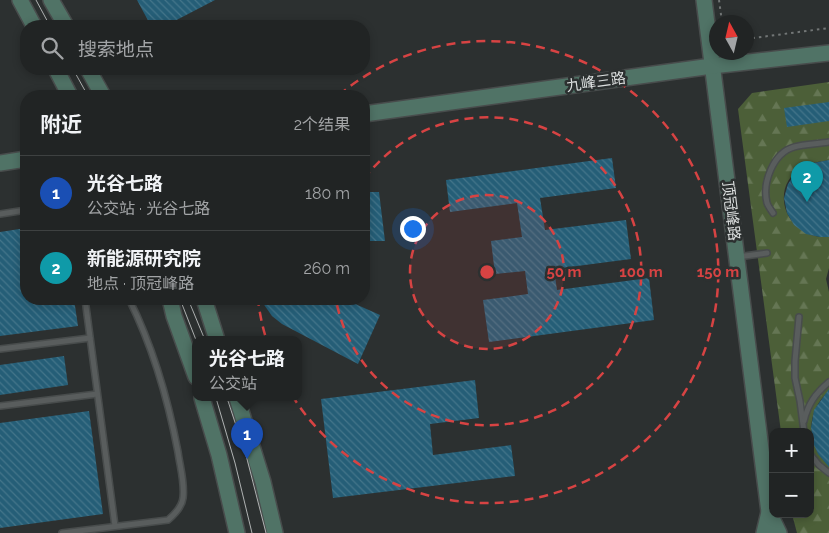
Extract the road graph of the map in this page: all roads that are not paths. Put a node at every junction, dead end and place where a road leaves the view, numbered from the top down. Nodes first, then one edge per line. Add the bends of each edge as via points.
1 (20, 0) edge
2 (52, 0) edge
3 (704, 0) edge
4 (31, 20) edge
5 (63, 20) edge
6 (829, 53) edge
7 (712, 66) junction
8 (59, 75) edge
9 (91, 75) edge
10 (67, 90) edge
11 (100, 90) edge
12 (370, 113) edge
13 (829, 142) edge
14 (20, 161) edge
15 (0, 163) edge
16 (20, 211) edge
17 (772, 213) dead end
18 (0, 214) edge
19 (767, 253) dead end
20 (737, 257) junction
21 (85, 305) edge
22 (132, 305) edge
23 (171, 305) edge
24 (206, 305) edge
25 (799, 317) dead end
26 (216, 336) edge
27 (90, 338) junction
28 (0, 349) edge
29 (192, 366) edge
30 (829, 382) edge
31 (97, 394) junction
32 (203, 401) edge
33 (238, 401) edge
34 (0, 406) edge
35 (803, 428) edge
36 (803, 428) edge
37 (814, 459) edge
38 (829, 473) edge
39 (768, 512) junction
40 (114, 526) junction
41 (62, 533) edge
42 (237, 533) edge
43 (275, 533) edge
44 (764, 533) edge
45 (779, 533) edge

1 - 4 street
2 - 5 street
3 - 7 street, 顶冠峰路
6 - 7 street, 九峰三路
7 - 12 street, 九峰三路
7 - 20 street, 顶冠峰路
8 - 10 street
9 - 11 street
13 - 17 lane via 793,147 777,159 767,180 766,193
14 - 15 street
16 - 18 lane
19 - 20 lane
20 - 39 street, 顶冠峰路
21 - 27 lane
22 - 40 lane via 157,366 171,415 183,482 183,500 168,520
23 - 29 street
24 - 26 street
25 - 35 lane via 795,378
27 - 28 lane
27 - 31 lane
30 - 36 lane via 816,393 807,408
31 - 34 lane
31 - 40 lane
32 - 42 street
33 - 43 street
37 - 38 lane
39 - 44 street
39 - 45 street
40 - 41 lane

